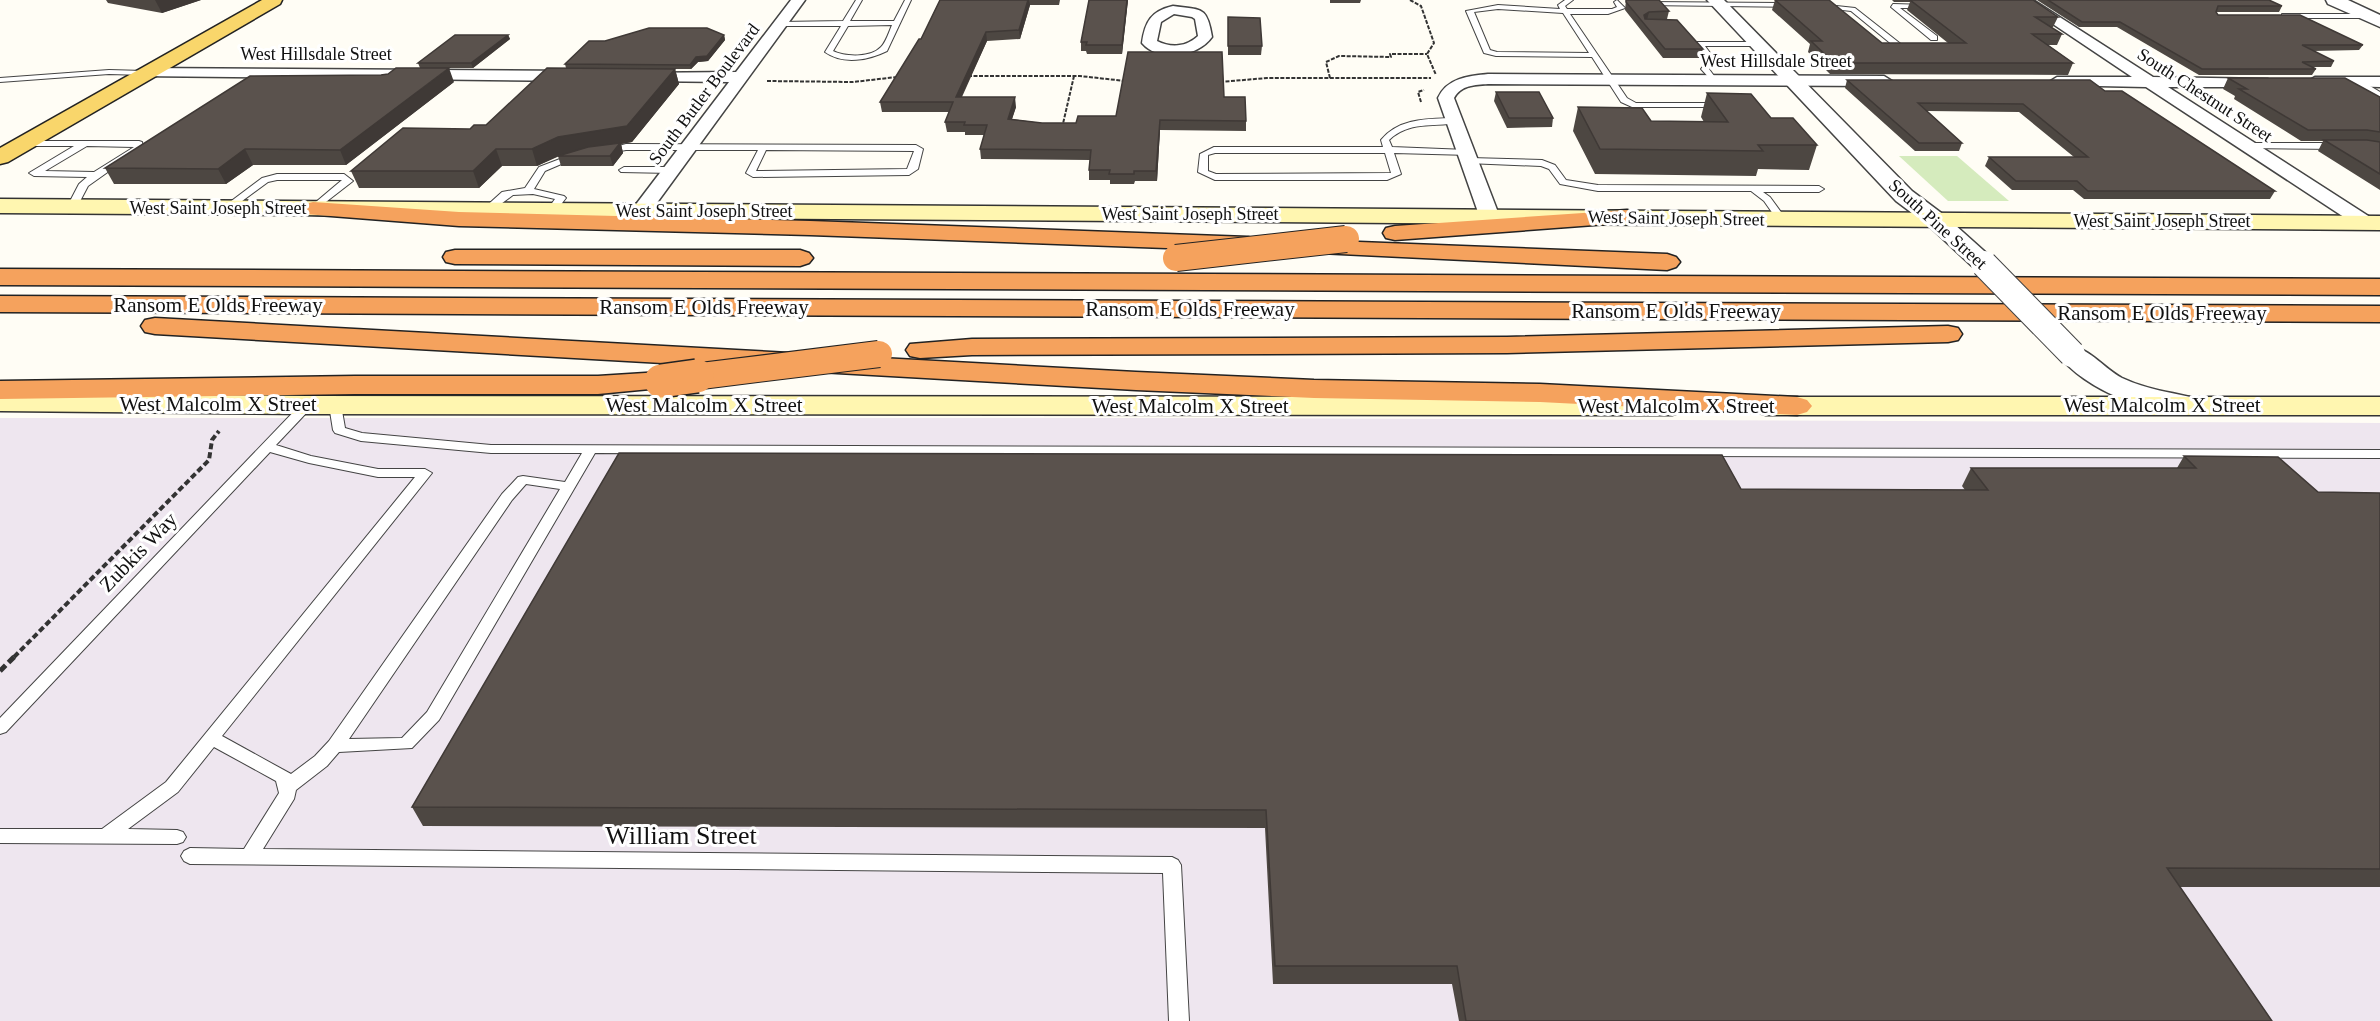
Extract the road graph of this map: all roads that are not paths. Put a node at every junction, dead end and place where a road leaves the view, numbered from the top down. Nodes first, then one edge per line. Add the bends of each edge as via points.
1 (274, 0) edge
2 (798, 0) edge
3 (859, 0) edge
4 (908, 0) edge
5 (1570, 0) edge
6 (2334, 0) edge
7 (1613, 1) edge
8 (1717, 2) edge
9 (1629, 4) edge
10 (1640, 4) edge
11 (2024, 4) edge
12 (1803, 5) edge
13 (1815, 6) edge
14 (1930, 6) edge
15 (1565, 12) junction
16 (2274, 16) edge
17 (2374, 19) edge
18 (896, 23) junction
19 (781, 24) junction
20 (845, 24) junction
21 (1692, 38) edge
22 (1934, 38) edge
23 (1698, 44) junction
24 (1758, 44) junction
25 (1898, 45) edge
26 (1593, 55) junction
27 (144, 73) junction
28 (593, 76) edge
29 (629, 76) edge
30 (739, 77) junction
31 (22, 78) junction
32 (0, 80) edge
33 (1610, 80) junction
34 (1713, 80) junction
35 (1793, 80) junction
36 (1901, 81) edge
37 (2041, 82) edge
38 (2150, 82) junction
39 (2273, 82) edge
40 (2297, 82) edge
41 (2357, 82) junction
42 (2380, 82) edge
43 (0, 89) edge
44 (2380, 95) edge
45 (1727, 105) edge
46 (1454, 121) junction
47 (24, 143) junction
48 (84, 144) junction
49 (2248, 146) junction
50 (2349, 146) edge
51 (688, 147) junction
52 (763, 148) junction
53 (1389, 150) junction
54 (0, 157) edge
55 (1468, 157) junction
56 (624, 170) dead end
57 (671, 170) junction
58 (96, 175) junction
59 (1754, 189) junction
60 (1819, 189) dead end
61 (527, 192) junction
62 (0, 206) edge
63 (72, 207) junction
64 (227, 208) junction
65 (313, 209) junction
66 (487, 210) junction
67 (552, 210) junction
68 (641, 211) junction
69 (1489, 215) junction
70 (1626, 217) junction
71 (1781, 219) junction
72 (1936, 220) junction
73 (2373, 223) edge
74 (0, 261) edge
75 (0, 278) edge
76 (2380, 282) edge
77 (2380, 286) edge
78 (0, 304) edge
79 (2380, 314) edge
80 (0, 321) edge
81 (2380, 325) edge
82 (0, 390) edge
83 (0, 402) edge
84 (321, 405) junction
85 (2188, 405) junction
86 (1797, 406) junction
87 (2380, 406) edge
88 (267, 447) junction
89 (590, 450) junction
90 (2380, 454) edge
91 (568, 486) junction
92 (0, 728) edge
93 (211, 738) junction
94 (335, 747) junction
95 (287, 787) junction
96 (0, 836) edge
97 (106, 836) junction
98 (177, 837) dead end
99 (190, 856) dead end
100 (249, 857) junction
101 (1179, 1021) edge

1 - 27 main road
2 - 19 street, South Butler Boulevard
3 - 20 lane
4 - 18 lane
5 - 15 lane via 1561,5
6 - 17 street
7 - 9 lane
7 - 15 lane via 1621,8
8 - 10 lane
8 - 12 lane
8 - 24 street, South Pine Street
11 - 38 street, South Chestnut Street
13 - 25 lane via 1853,9
14 - 22 lane via 1893,6
15 - 26 lane
15 - 26 lane via 1470,11 1487,51
16 - 17 lane
18 - 20 lane
18 - 20 lane via 884,50 841,57 829,52
19 - 20 lane
19 - 30 street, South Butler Boulevard
21 - 23 lane
23 - 24 lane
23 - 34 lane via 1712,61 1705,69
24 - 35 street, South Pine Street
26 - 33 lane
27 - 28 street, West Hillsdale Street
27 - 31 lane
27 - 47 main road
29 - 30 street
30 - 51 street, South Butler Boulevard
31 - 32 lane
31 - 43 lane
33 - 34 street, West Hillsdale Street
33 - 45 lane via 1624,100 1635,105
33 - 46 street, West Hillsdale Street via 1488,79 1461,83 1452,87 1446,98
34 - 35 street, West Hillsdale Street
35 - 36 street, West Hillsdale Street
35 - 72 street, South Pine Street via 1904,196
37 - 38 street
38 - 39 street
38 - 49 street, South Chestnut Street
40 - 41 street
41 - 42 street
41 - 44 lane
46 - 53 lane via 1418,122 1392,130 1385,140
46 - 55 street
47 - 48 lane
47 - 54 main road
48 - 58 lane via 139,144
48 - 58 lane via 34,173
49 - 50 lane
49 - 73 street, South Chestnut Street
51 - 52 lane
51 - 57 street, South Butler Boulevard
51 - 61 lane via 626,147 567,158 542,169
52 - 52 lane via 916,148 920,149 909,172 753,174
53 - 53 lane via 1396,174 1388,177 1215,177 1203,172 1204,154 1214,150
53 - 55 lane
55 - 59 lane via 1542,163 1552,167 1563,182 1598,188
55 - 69 street
56 - 57 lane
57 - 68 street, South Butler Boulevard
58 - 63 lane via 84,184
59 - 60 lane
59 - 71 lane
61 - 66 lane via 506,194
61 - 67 lane via 561,198
62 - 63 main road, West Saint Joseph Street
63 - 64 main road, West Saint Joseph Street
64 - 65 main road, West Saint Joseph Street
64 - 65 lane via 265,180 277,177 344,177 348,181
65 - 66 main road, West Saint Joseph Street
65 - 76 highway via 459,219 1015,235 1545,258
66 - 67 main road, West Saint Joseph Street
67 - 68 main road, West Saint Joseph Street
68 - 69 main road, West Saint Joseph Street
69 - 70 main road, West Saint Joseph Street
70 - 71 main road, West Saint Joseph Street
70 - 74 highway, bridge via 1387,234 1176,258 1100,261 525,256
71 - 72 main road, West Saint Joseph Street
72 - 73 main road, West Saint Joseph Street
72 - 85 street, South Pine Street, bridge via 2095,376 2150,399
75 - 77 highway, Ransom E Olds Freeway
78 - 79 highway, Ransom E Olds Freeway
80 - 86 highway via 428,340 1136,381 1337,390 1540,393
81 - 82 highway, bridge via 1518,345 972,347 598,385
83 - 84 main road, West Malcolm X Street
84 - 86 main road, West Malcolm X Street
84 - 88 lane, Zubkis Way
84 - 89 lane via 339,430 361,437 490,449
85 - 86 main road, West Malcolm X Street
85 - 87 main road, West Malcolm X Street
88 - 92 lane, Zubkis Way
88 - 93 lane via 378,472 425,473
89 - 90 lane
89 - 91 lane
91 - 94 lane via 523,480
91 - 94 lane via 433,716 406,744
93 - 95 lane via 284,777
93 - 97 lane via 172,787
94 - 95 lane
95 - 100 lane via 288,794
96 - 97 lane
97 - 98 lane
99 - 100 lane, William Street
100 - 101 lane, William Street via 1172,864

